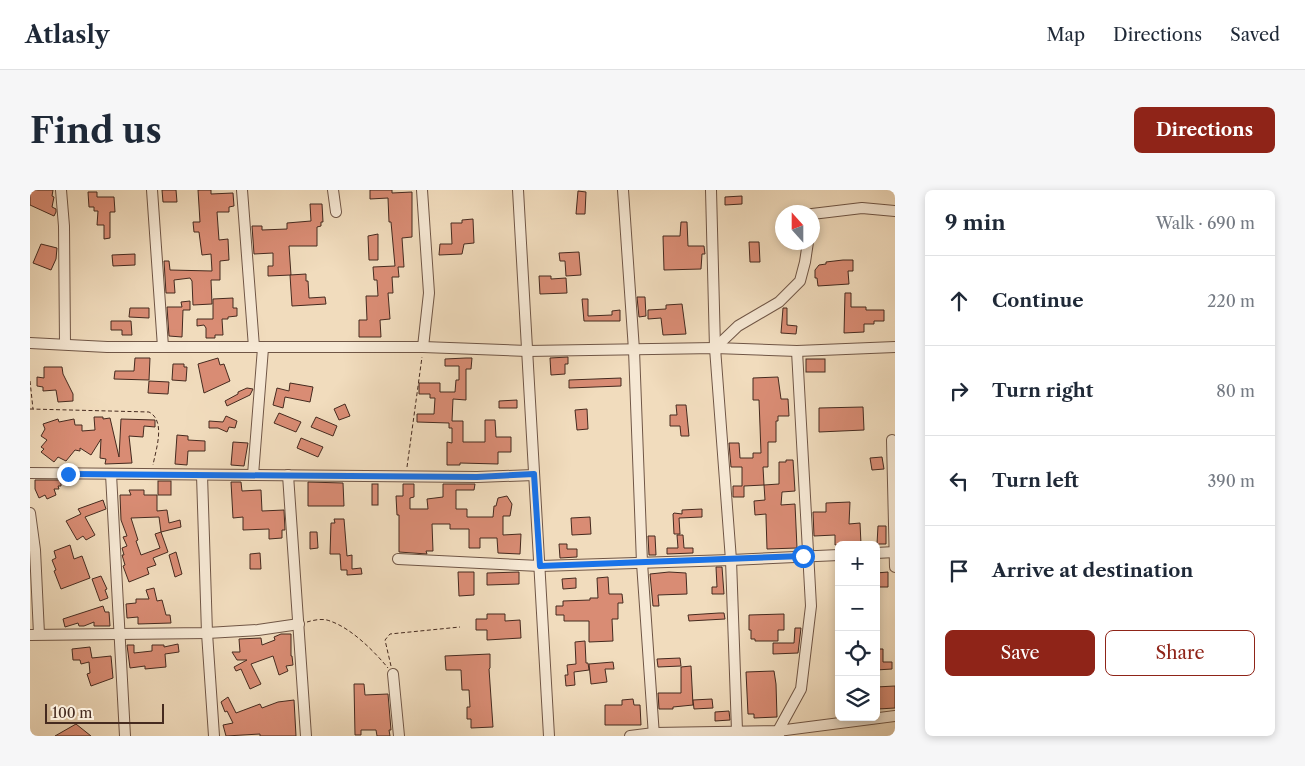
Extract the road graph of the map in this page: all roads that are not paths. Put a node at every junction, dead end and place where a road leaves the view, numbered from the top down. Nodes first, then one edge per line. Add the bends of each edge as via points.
1 (61, 190) edge
2 (152, 190) edge
3 (242, 190) edge
4 (333, 190) edge
5 (422, 190) edge
6 (518, 190) edge
7 (623, 190) edge
8 (710, 190) edge
9 (895, 211) edge
10 (336, 212) dead end
11 (820, 213) edge
12 (807, 250) edge
13 (30, 343) edge
14 (65, 344) junction
15 (163, 346) junction
16 (259, 347) junction
17 (423, 347) junction
18 (895, 347) edge
19 (716, 348) junction
20 (634, 350) junction
21 (527, 351) junction
22 (797, 351) junction
23 (892, 440) dead end
24 (30, 473) edge
25 (111, 474) junction
26 (534, 474) junction
27 (202, 475) junction
28 (253, 475) junction
29 (288, 475) junction
30 (30, 513) edge
31 (894, 552) edge
32 (880, 553) edge
33 (835, 555) edge
34 (808, 556) junction
35 (398, 559) dead end
36 (731, 560) junction
37 (642, 563) junction
38 (540, 566) junction
39 (895, 567) edge
40 (299, 624) junction
41 (207, 632) junction
42 (35, 635) edge
43 (120, 635) junction
44 (393, 674) road end
45 (895, 716) edge
46 (738, 731) junction
47 (779, 733) edge
48 (654, 735) edge
49 (125, 736) edge
50 (214, 736) edge
51 (306, 736) edge
52 (399, 736) edge
53 (549, 736) edge
54 (630, 736) edge

1 - 14 street
2 - 15 street
3 - 16 street
4 - 10 street
5 - 17 street via 428,293
6 - 21 street
7 - 20 street
8 - 19 street
9 - 11 street via 862,208
12 - 19 street via 800,281 779,302 738,326
13 - 14 street
14 - 15 street
15 - 16 street
16 - 17 street
16 - 28 street
17 - 21 street
18 - 22 street
19 - 20 street
19 - 22 street
19 - 36 street
20 - 21 street
20 - 37 street
21 - 26 street
22 - 34 street
23 - 31 street
24 - 25 street
25 - 27 street
25 - 43 street
26 - 29 street via 477,477
26 - 38 street
27 - 28 street
27 - 41 street
28 - 29 street
29 - 40 street
30 - 42 street
31 - 32 street
31 - 39 street
33 - 34 street
34 - 36 street
34 - 47 street via 811,606 801,689
35 - 38 street
36 - 37 street
36 - 46 street
37 - 38 street
37 - 48 street
38 - 53 street
40 - 41 street
40 - 51 street
41 - 43 street
41 - 50 street
42 - 43 street
43 - 49 street
44 - 52 street
45 - 47 street
46 - 47 street
46 - 48 street
48 - 54 street

